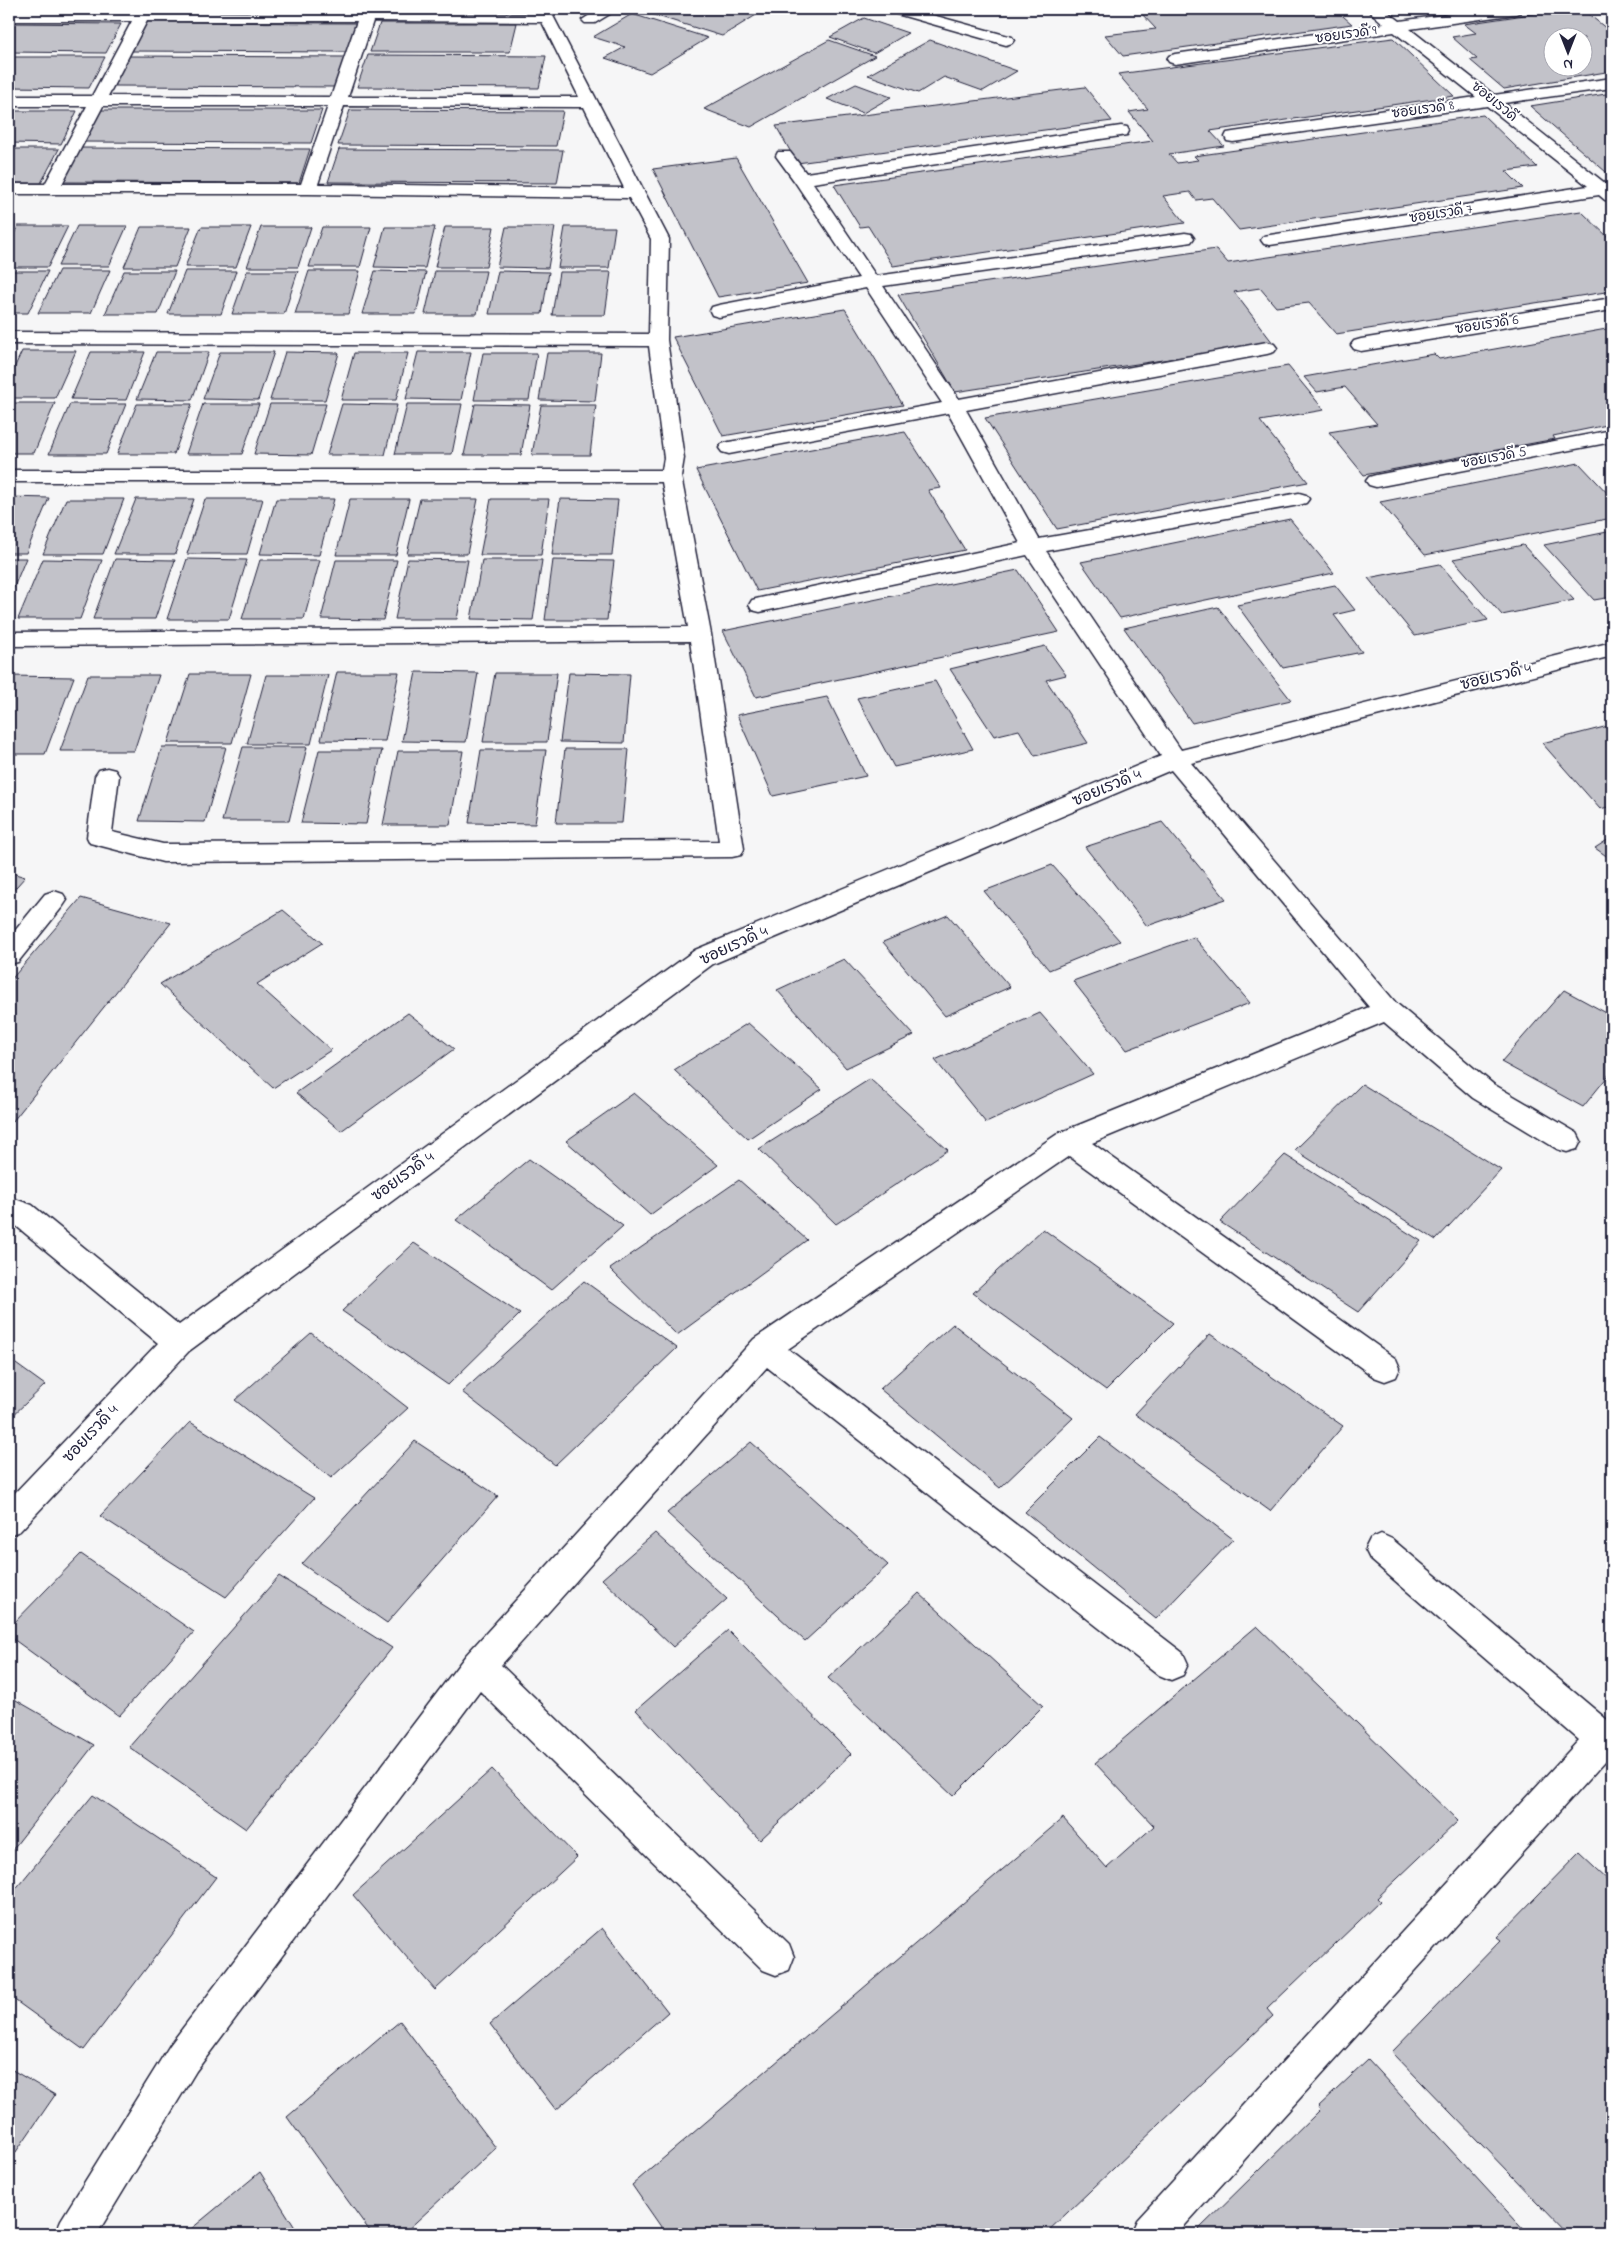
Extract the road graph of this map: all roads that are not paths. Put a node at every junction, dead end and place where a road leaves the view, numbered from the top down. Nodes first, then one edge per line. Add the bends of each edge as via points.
1 (610, 9) edge
2 (895, 9) edge
3 (1375, 9) edge
4 (1516, 9) edge
5 (144, 12) edge
6 (9, 16) edge
7 (367, 16) junction
8 (590, 20) dead end
9 (1400, 27) junction
10 (1006, 40) dead end
11 (1175, 59) dead end
12 (1612, 83) edge
13 (1492, 100) junction
14 (9, 101) edge
15 (98, 101) junction
16 (337, 101) junction
17 (590, 102) junction
18 (1121, 132) dead end
19 (1233, 137) dead end
20 (784, 156) dead end
21 (802, 179) junction
22 (9, 189) edge
23 (51, 189) junction
24 (308, 189) junction
25 (1609, 192) edge
26 (635, 193) junction
27 (1185, 238) dead end
28 (1270, 240) dead end
29 (869, 282) junction
30 (1612, 304) edge
31 (719, 311) dead end
32 (9, 338) edge
33 (658, 340) junction
34 (1361, 345) dead end
35 (1267, 348) dead end
36 (954, 406) junction
37 (1612, 436) edge
38 (729, 448) dead end
39 (9, 476) edge
40 (671, 476) junction
41 (1376, 480) dead end
42 (1299, 500) dead end
43 (1033, 547) junction
44 (760, 605) dead end
45 (700, 634) junction
46 (9, 639) edge
47 (1612, 649) edge
48 (1175, 759) junction
49 (107, 776) dead end
50 (54, 900) dead end
51 (9, 955) edge
52 (1387, 1010) junction
53 (1069, 1142) junction
54 (1567, 1142) dead end
55 (9, 1208) edge
56 (178, 1342) junction
57 (765, 1348) junction
58 (1385, 1368) dead end
59 (9, 1521) edge
60 (1381, 1549) dead end
61 (1171, 1664) dead end
62 (478, 1666) junction
63 (1608, 1742) edge
64 (776, 1957) dead end
65 (75, 2234) edge
66 (1151, 2234) edge

1 - 8 street
2 - 10 street
3 - 9 street, ซอยเรวดี
4 - 9 street, ซอยเรวดี 9
5 - 6 street
5 - 7 street
5 - 15 street
7 - 16 street
7 - 17 street via 547,16
9 - 11 street, ซอยเรวดี 9
9 - 13 street, ซอยเรวดี
12 - 13 street, ซอยเรวดี 8
13 - 19 street, ซอยเรวดี 8
13 - 25 street, ซอยเรวดี
14 - 15 street
15 - 16 street
15 - 23 street
16 - 17 street
16 - 24 street
17 - 26 street
18 - 21 street
20 - 21 street
21 - 29 street
22 - 23 street
23 - 24 street
24 - 26 street
25 - 28 street, ซอยเรวดี 7
26 - 33 street via 660,239
27 - 29 street
29 - 31 street
29 - 36 street
30 - 34 street, ซอยเรวดี 6
32 - 33 street
33 - 40 street via 674,458
35 - 36 street
36 - 38 street
36 - 43 street
37 - 41 street, ซอยเรวดี 5
39 - 40 street
40 - 45 street
42 - 43 street
43 - 44 street
43 - 48 street
45 - 46 street
45 - 49 street via 732,849 163,853 99,837
47 - 48 street, ซอยเรวดี 4
48 - 52 street
48 - 56 street, ซอยเรวดี 4 via 704,957
50 - 51 street
52 - 53 street
52 - 54 street via 1483,1091
53 - 57 street
53 - 58 street
55 - 56 street via 22,1213
56 - 59 street, ซอยเรวดี 4
57 - 61 street
57 - 62 street
60 - 63 street
62 - 64 street
62 - 65 street via 183,2058
63 - 66 street

